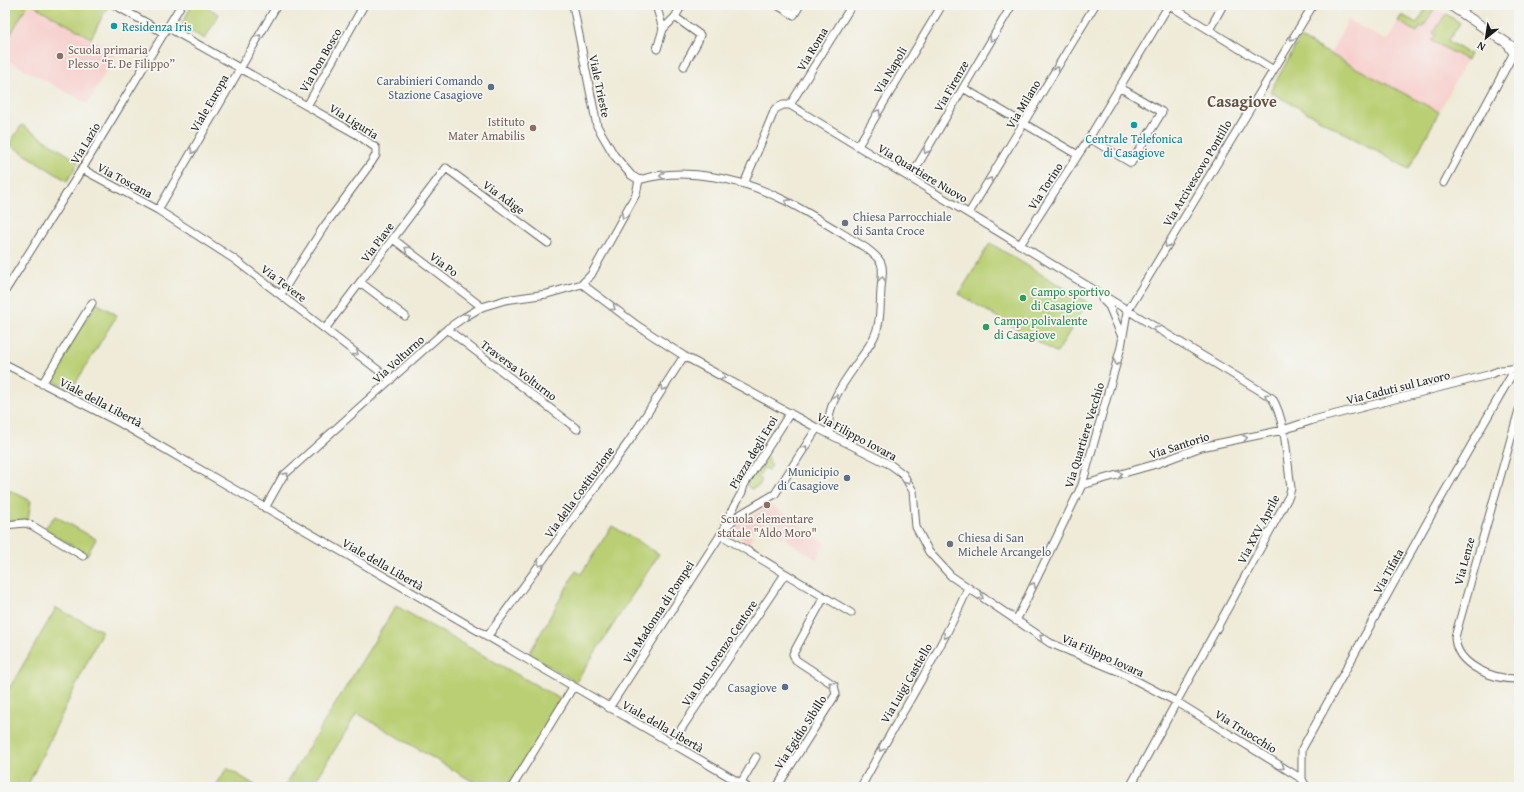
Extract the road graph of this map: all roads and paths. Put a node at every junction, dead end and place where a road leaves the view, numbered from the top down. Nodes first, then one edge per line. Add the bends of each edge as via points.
1 (115, 5) edge
2 (181, 5) edge
3 (277, 5) edge
4 (364, 5) edge
5 (572, 5) edge
6 (656, 5) edge
7 (682, 5) edge
8 (777, 5) edge
9 (800, 5) edge
10 (852, 5) edge
11 (942, 5) edge
12 (1012, 5) edge
13 (1095, 5) edge
14 (1169, 5) edge
15 (1223, 5) edge
16 (1312, 5) edge
17 (1450, 5) edge
18 (675, 18) junction
19 (663, 29) junction
20 (166, 30) junction
21 (1209, 30) junction
22 (657, 49) dead end
23 (1514, 49) edge
24 (1519, 61) edge
25 (684, 66) dead end
26 (242, 69) junction
27 (1272, 69) junction
28 (1120, 87) junction
29 (963, 88) junction
30 (307, 106) junction
31 (790, 106) junction
32 (1024, 123) junction
33 (1089, 138) junction
34 (858, 146) junction
35 (1078, 155) junction
36 (446, 168) joint
37 (82, 169) junction
38 (910, 178) junction
39 (639, 180) junction
40 (1444, 183) dead end
41 (744, 184) junction
42 (158, 210) junction
43 (969, 213) junction
44 (393, 239) junction
45 (548, 243) dead end
46 (1020, 245) junction
47 (360, 282) junction
48 (582, 284) junction
49 (1091, 289) junction
50 (5, 291) edge
51 (281, 294) junction
52 (92, 303) dead end
53 (482, 307) junction
54 (1127, 312) junction
55 (405, 316) dead end
56 (325, 329) junction
57 (447, 329) junction
58 (1123, 338) junction
59 (684, 356) junction
60 (5, 364) edge
61 (1516, 373) edge
62 (391, 380) junction
63 (42, 384) junction
64 (1519, 410) edge
65 (790, 413) junction
66 (817, 428) junction
67 (577, 429) dead end
68 (1283, 430) junction
69 (831, 434) junction
70 (1082, 485) junction
71 (265, 508) junction
72 (5, 525) edge
73 (725, 528) junction
74 (721, 535) junction
75 (83, 556) dead end
76 (785, 574) junction
77 (968, 588) junction
78 (824, 597) junction
79 (851, 613) dead end
80 (1016, 620) junction
81 (487, 637) junction
82 (1519, 679) edge
83 (573, 687) junction
84 (1177, 702) junction
85 (609, 708) junction
86 (671, 744) junction
87 (756, 757) dead end
88 (1302, 779) junction
89 (744, 785) edge
90 (512, 787) edge
91 (777, 787) edge
92 (861, 787) edge
93 (1130, 787) edge
94 (1306, 787) edge

1 - 20 street, Via Liguria
2 - 20 street, Via Lazio
26 -> 3 street, Viale Europa
4 - 30 street, Via Don Bosco
5 - 39 street, Viale Trieste via 597,126 614,155 630,175
6 - 19 street
7 - 18 street
8 - 9 street via 794,15
10 - 31 street, Via Roma
34 -> 11 street, Via Napoli
12 -> 29 street, Via Firenze
32 -> 13 street, Via Milano
14 - 21 street
14 - 28 street, Via Torino
15 - 21 street
16 -> 27 street, Via Arcivescovo Pontillo
17 - 23 main road
18 - 19 street
18 - 25 street via 700,35
19 - 22 street
20 - 26 street, Via Liguria
20 - 37 street, Via Lazio
21 - 27 street
23 - 24 main road
23 - 40 street
26 - 30 street, Via Liguria
26 -> 42 street, Viale Europa
27 -> 54 street, Via Arcivescovo Pontillo
28 - 33 street, Via Torino
28 - 33 street via 1162,112 1131,163
29 - 32 street
29 -> 38 street, Via Firenze
30 - 51 street, Via Liguria via 358,135 376,148 376,155 323,228
31 - 34 street, Via Quartiere Nuovo
31 - 41 street via 775,108
32 - 35 street
43 -> 32 street, Via Milano
33 - 35 street, Via Torino
34 - 38 street, Via Quartiere Nuovo
35 - 46 street, Via Torino
36 - 44 street, Via Piave
36 - 45 street, Via Adige
37 - 42 street, Via Toscana
37 - 50 street, Via Lazio
38 - 43 street, Via Quartiere Nuovo
41 -> 39 street via 684,174
39 -> 48 street via 636,194 591,276
69 -> 41 street via 828,420 840,388 874,337 879,324 883,264 866,248 784,199
42 - 51 street, Via Tevere
43 - 46 street, Via Quartiere Nuovo
44 - 47 street, Via Piave
53 -> 44 street, Via Po
46 - 49 street, Via Quartiere Nuovo
47 - 55 street
47 - 56 street, Via Piave
48 - 53 street, Via Volturno
48 -> 59 street, Via Filippo Iovara via 638,326
49 - 54 street, Via Quartiere Nuovo
49 - 58 street via 1109,306
51 - 56 street, Via Tevere
52 - 63 street
57 -> 53 street, Via Volturno
54 - 58 street, Via Quartiere Vecchio
68 -> 54 street, Via XXV Aprile via 1272,398
56 -> 62 street, Via Tevere
57 - 62 street, Via Volturno
57 - 67 street, Traversa Volturno
58 -> 70 street, Via Quartiere Vecchio
59 -> 65 street, Via Filippo Iovara
59 -> 81 street, Via della Costituzione via 630,440
60 - 63 street, Viale della Libertà
61 - 68 street, Via Caduti sul Lavoro via 1501,370
61 - 88 street, Via Tifata via 1429,519 1302,749
71 -> 62 street, Via Volturno via 283,476
63 - 71 street, Viale della Libertà via 120,423
64 - 82 street, Via Lenze via 1455,637 1458,651 1468,662 1500,677
65 - 66 street, Via Filippo Iovara
65 - 73 street, Piazza degli Eroi via 744,484
66 - 69 street, Via Filippo Iovara
73 -> 66 street via 736,517 775,494
70 -> 68 street, Via Santorio via 1156,464 1201,447
68 - 84 street, Via XXV Aprile via 1291,488 1289,496
69 -> 77 street, Via Filippo Iovara via 891,465 903,474 913,491 916,527 929,552 950,576
80 -> 70 street, Via Quartiere Vecchio
71 - 81 street, Viale della Libertà
72 - 75 street via 31,525
73 - 74 street, Via Madonna di Pompei
74 - 76 street
74 - 85 street, Via Madonna di Pompei
76 - 78 street
76 - 86 street, Via Don Lorenzo Centore
77 -> 80 street, Via Filippo Iovara
77 -> 92 street, Via Luigi Castiello via 951,626
78 - 79 street
91 -> 78 street, Via Egidio Sibillo via 834,698 834,685 815,676 796,660 793,654
84 -> 80 street, Via Filippo Iovara via 1118,671 1050,643
81 - 83 street, Viale della Libertà
83 - 85 street, Viale della Libertà
83 - 90 street
84 -> 88 street, Via Truocchio
84 - 93 street, Via XXV Aprile
85 - 86 street, Viale della Libertà
86 - 89 street, Viale della Libertà
87 - 89 street
88 - 94 street, Via Tifata

